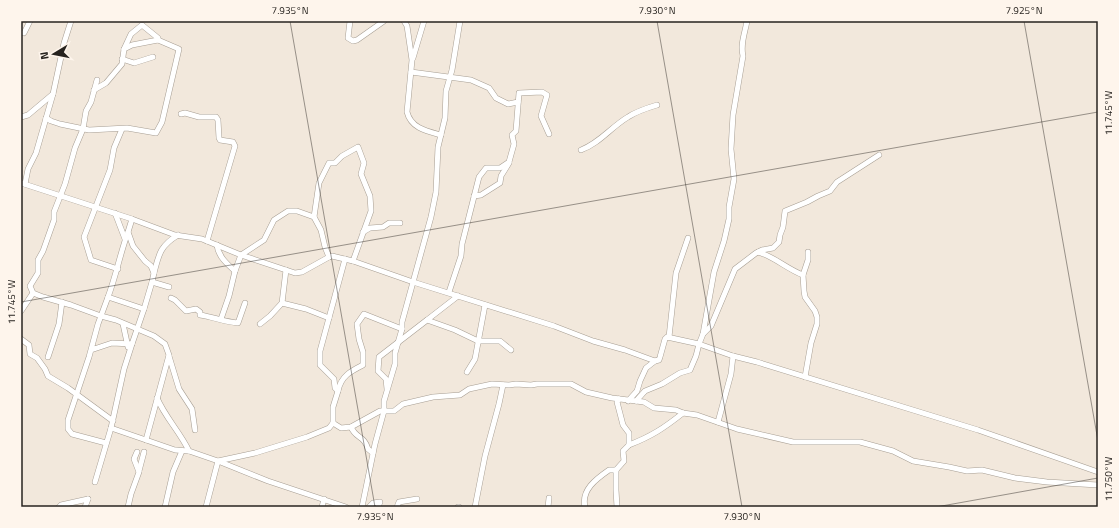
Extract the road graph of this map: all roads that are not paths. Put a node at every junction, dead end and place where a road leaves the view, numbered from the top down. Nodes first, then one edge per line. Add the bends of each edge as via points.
1 (30, 21) edge
2 (71, 21) edge
3 (350, 21) edge
4 (384, 21) edge
5 (404, 21) edge
6 (424, 21) edge
7 (460, 21) edge
8 (747, 21) edge
9 (24, 33) dead end
10 (158, 40) junction
11 (124, 49) junction
12 (153, 57) dead end
13 (122, 59) junction
14 (412, 60) junction
15 (411, 72) junction
16 (450, 76) junction
17 (96, 80) dead end
18 (94, 90) junction
19 (53, 94) junction
20 (518, 102) junction
21 (657, 105) dead end
22 (180, 114) dead end
23 (21, 117) edge
24 (46, 118) junction
25 (83, 129) junction
26 (122, 129) junction
27 (549, 134) dead end
28 (441, 135) junction
29 (581, 150) dead end
30 (879, 156) dead end
31 (509, 162) junction
32 (23, 183) edge
33 (61, 196) junction
34 (474, 196) junction
35 (96, 207) junction
36 (114, 213) junction
37 (314, 217) junction
38 (132, 219) junction
39 (400, 223) dead end
40 (128, 232) junction
41 (363, 232) junction
42 (178, 236) junction
43 (688, 238) dead end
44 (126, 239) junction
45 (207, 241) junction
46 (217, 245) junction
47 (758, 252) junction
48 (808, 252) dead end
49 (241, 255) junction
50 (329, 257) junction
51 (345, 259) junction
52 (353, 261) junction
53 (118, 269) junction
54 (286, 270) junction
55 (235, 271) junction
56 (154, 273) junction
57 (803, 275) junction
58 (152, 282) junction
59 (413, 282) junction
60 (169, 287) dead end
61 (33, 292) junction
62 (449, 292) junction
63 (458, 296) junction
64 (108, 297) junction
65 (171, 298) dead end
66 (62, 302) junction
67 (245, 303) dead end
68 (282, 303) junction
69 (485, 305) junction
70 (144, 309) junction
71 (21, 311) edge
72 (101, 316) junction
73 (329, 318) junction
74 (221, 319) junction
75 (427, 320) junction
76 (123, 324) junction
77 (260, 324) dead end
78 (402, 329) junction
79 (137, 330) junction
80 (703, 334) junction
81 (669, 337) junction
82 (21, 339) edge
83 (478, 340) junction
84 (398, 342) junction
85 (130, 344) junction
86 (699, 344) junction
87 (91, 350) junction
88 (511, 350) dead end
89 (169, 355) junction
90 (734, 356) junction
91 (48, 357) dead end
92 (655, 361) junction
93 (467, 372) dead end
94 (805, 377) junction
95 (503, 385) junction
96 (338, 391) junction
97 (387, 391) junction
98 (76, 394) junction
99 (157, 398) junction
100 (619, 399) junction
101 (628, 401) junction
102 (636, 401) junction
103 (384, 411) junction
104 (683, 413) junction
105 (113, 421) junction
106 (718, 422) junction
107 (333, 423) junction
108 (351, 427) junction
109 (111, 428) junction
110 (195, 430) dead end
111 (146, 440) junction
112 (106, 443) junction
113 (629, 445) junction
114 (182, 451) junction
115 (189, 451) junction
116 (137, 452) dead end
117 (144, 452) dead end
118 (373, 452) junction
119 (218, 461) junction
120 (616, 470) junction
121 (139, 472) junction
122 (1098, 472) edge
123 (95, 482) dead end
124 (1098, 485) edge
125 (549, 498) dead end
126 (324, 499) junction
127 (417, 499) dead end
128 (59, 507) edge
129 (85, 507) edge
130 (128, 507) edge
131 (165, 507) edge
132 (206, 507) edge
133 (322, 507) edge
134 (346, 507) edge
135 (362, 507) edge
136 (369, 507) edge
137 (378, 507) edge
138 (397, 507) edge
139 (475, 507) edge
140 (548, 507) edge
141 (584, 507) edge
142 (617, 507) edge

1 - 9 street
2 - 19 street
3 - 4 street via 348,38 353,41
5 - 14 street
6 - 14 street
7 - 16 street
8 - 80 street via 733,115 731,149 734,179 729,219 714,272
10 - 11 street
10 - 11 street via 142,25 131,34
10 - 26 street via 178,49 162,122 156,133
11 - 13 street
12 - 13 street via 134,63
13 - 18 street via 122,64 106,83
14 - 15 street
15 - 16 street
15 - 28 street via 408,117 416,126
16 - 20 street via 471,80 489,88 496,98 508,104
16 - 28 street
17 - 18 street
18 - 25 street
19 - 23 street via 28,115
19 - 24 street
20 - 27 street via 519,93 542,92 547,95 541,116
20 - 31 street via 516,131 512,135 514,144
21 - 29 street via 627,117 590,147
22 - 45 street via 216,117 220,140 233,142 235,146
24 - 25 street
24 - 32 street via 36,153
25 - 26 street
25 - 33 street
26 - 35 street
28 - 59 street via 436,192
30 - 47 street via 837,182 830,191 786,210 779,242 773,248
31 - 34 street via 500,183 481,195
31 - 34 street via 500,168 483,170 477,181
32 - 33 street
33 - 35 street
33 - 61 street via 38,260 38,273 30,286
34 - 62 street via 461,256
35 - 36 street
35 - 53 street via 84,237 90,257
36 - 38 street
36 - 44 street
37 - 41 street via 319,183 328,163 335,163 358,147 364,163 361,174 370,196 371,211
37 - 49 street via 297,211 288,211 274,220 264,240
37 - 50 street via 322,230
38 - 40 street
38 - 42 street
39 - 41 street via 388,223 383,227 370,228
40 - 44 street
40 - 56 street via 133,246
41 - 52 street
42 - 45 street
42 - 56 street via 163,247
43 - 81 street via 676,272
44 - 53 street
45 - 46 street
46 - 49 street
46 - 55 street via 224,260
47 - 57 street via 768,254
47 - 80 street via 734,271 711,326
48 - 57 street
49 - 54 street
49 - 55 street
50 - 51 street
50 - 54 street via 302,272
51 - 52 street
51 - 73 street
52 - 59 street
53 - 64 street
54 - 68 street
55 - 74 street
56 - 58 street
57 - 94 street via 805,297 817,317
58 - 60 street
58 - 70 street
59 - 62 street
59 - 78 street
61 - 66 street
61 - 71 street
62 - 63 street
63 - 69 street
63 - 75 street
64 - 70 street
64 - 72 street
65 - 74 street via 186,311 196,309 200,315
66 - 72 street
66 - 91 street via 59,324
67 - 74 street via 238,323
68 - 73 street
68 - 77 street
69 - 83 street
69 - 92 street
70 - 79 street
72 - 76 street
72 - 87 street
73 - 96 street via 320,351 320,365 334,379
75 - 83 street
75 - 84 street
76 - 79 street
76 - 85 street
78 - 84 street
78 - 96 street via 364,314 357,324 363,365 348,373
79 - 85 street
79 - 89 street via 162,341
80 - 86 street
81 - 86 street
81 - 92 street via 665,339 659,360
82 - 98 street via 29,345 30,354 37,358 48,376
83 - 88 street via 500,341
83 - 93 street via 475,359
84 - 97 street
84 - 97 street via 379,357 378,371 386,379
85 - 87 street via 112,343
85 - 105 street
86 - 90 street
86 - 102 street via 690,370 645,391
87 - 98 street
89 - 99 street
89 - 110 street via 179,389 192,409
90 - 94 street
90 - 106 street via 732,374
92 - 101 street via 646,368 637,391
94 - 122 street via 978,430
95 - 100 street via 571,384 586,392
95 - 103 street via 492,384 469,389 460,395 422,399 403,404 394,411
95 - 139 street via 484,456
96 - 107 street via 333,407
97 - 103 street
98 - 105 street
98 - 112 street via 68,420 69,431
99 - 111 street
99 - 115 street
100 - 101 street
100 - 113 street via 617,402 623,425 629,433
101 - 102 street
102 - 104 street via 654,408
103 - 108 street
103 - 118 street
104 - 106 street
104 - 113 street via 650,437
105 - 109 street
106 - 124 street via 793,442 868,443 913,461 967,471 982,470 1015,478
107 - 108 street via 341,428
107 - 119 street via 329,428 307,437
108 - 118 street
109 - 111 street
109 - 112 street
111 - 114 street
112 - 123 street
113 - 120 street via 623,451 624,461
114 - 115 street
114 - 131 street
115 - 119 street
116 - 121 street via 134,459
117 - 121 street
118 - 135 street
119 - 126 street
119 - 132 street
120 - 141 street via 609,470 592,482 583,499
120 - 142 street
121 - 130 street
125 - 140 street
126 - 133 street
126 - 134 street
127 - 138 street via 399,502
128 - 129 street via 88,499
136 - 137 street via 380,502

